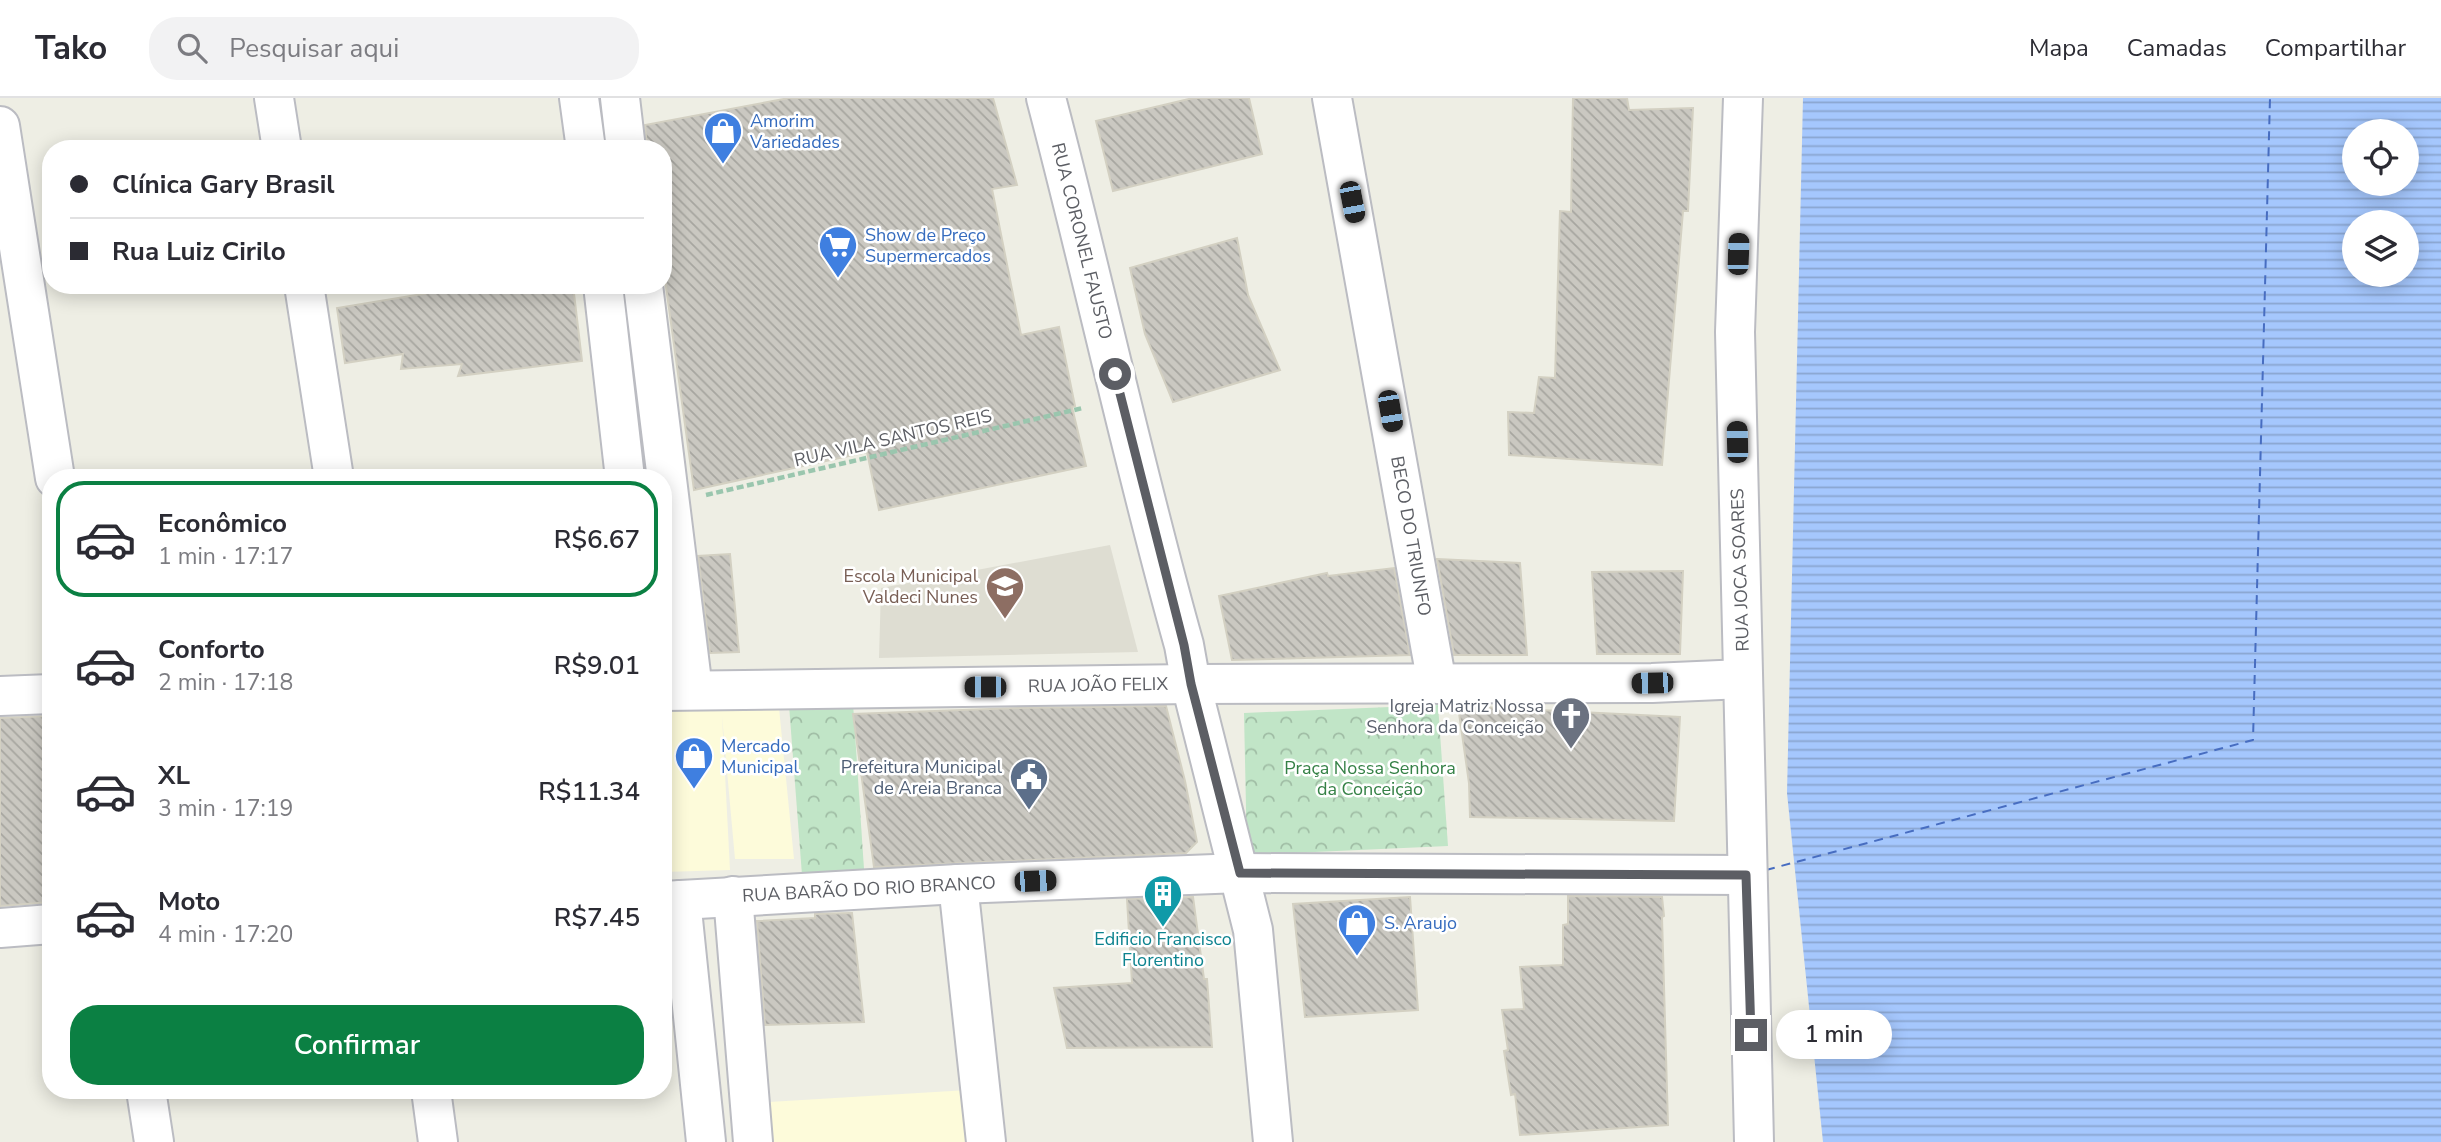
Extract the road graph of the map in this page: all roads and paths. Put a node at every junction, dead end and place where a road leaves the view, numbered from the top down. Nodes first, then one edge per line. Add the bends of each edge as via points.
1 (274, 98) edge
2 (579, 98) edge
3 (620, 98) edge
4 (1046, 98) edge
5 (1332, 98) edge
6 (1743, 98) edge
7 (0, 126) edge
8 (281, 140) edge
9 (585, 140) edge
10 (624, 140) edge
11 (304, 294) edge
12 (604, 294) edge
13 (644, 294) edge
14 (647, 323) junction
15 (608, 327) junction
16 (1121, 400) junction
17 (659, 416) junction
18 (620, 421) junction
19 (54, 469) edge
20 (333, 469) edge
21 (624, 469) edge
22 (666, 469) edge
23 (672, 502) edge
24 (672, 549) edge
25 (1743, 679) junction
26 (1191, 684) junction
27 (1437, 684) junction
28 (678, 690) edge
29 (42, 694) edge
30 (0, 696) edge
31 (1240, 873) junction
32 (1746, 875) junction
33 (958, 884) junction
34 (733, 896) junction
35 (672, 901) edge
36 (42, 925) edge
37 (0, 928) edge
38 (147, 1099) edge
39 (432, 1099) edge
40 (154, 1142) edge
41 (438, 1142) edge
42 (706, 1142) edge
43 (752, 1142) edge
44 (986, 1142) edge
45 (1273, 1142) edge
46 (1754, 1142) edge

1 - 8 street
2 - 9 street
3 - 10 street
4 - 16 street, RUA CORONEL FAUSTO
5 - 27 street, BECO DO TRIUNFO
6 - 25 street, RUA JOCA SOARES via 1735,332
7 - 19 street
11 - 20 street
12 - 15 street
13 - 14 street
14 - 15 street
14 - 17 street
15 - 18 street
16 - 23 path, RUA VILA SANTOS REIS
16 - 26 street, RUA CORONEL FAUSTO
17 - 18 street
17 - 22 street
18 - 21 street
24 - 28 street
25 - 27 street, RUA JOÃO FELIX
25 - 32 street, RUA JOCA SOARES
26 - 27 street, RUA JOÃO FELIX
26 - 28 street, RUA JOÃO FELIX
26 - 31 street, RUA CORONEL FAUSTO
29 - 30 street
31 - 32 street, RUA BARÃO DO RIO BRANCO
31 - 33 street, RUA BARÃO DO RIO BRANCO
31 - 45 street, RUA CORONEL FAUSTO via 1253,930
32 - 46 street, RUA JOCA SOARES
33 - 34 street, RUA BARÃO DO RIO BRANCO
33 - 44 street
34 - 35 street, RUA BARÃO DO RIO BRANCO
34 - 43 street
35 - 42 street
36 - 37 street
38 - 40 street
39 - 41 street

